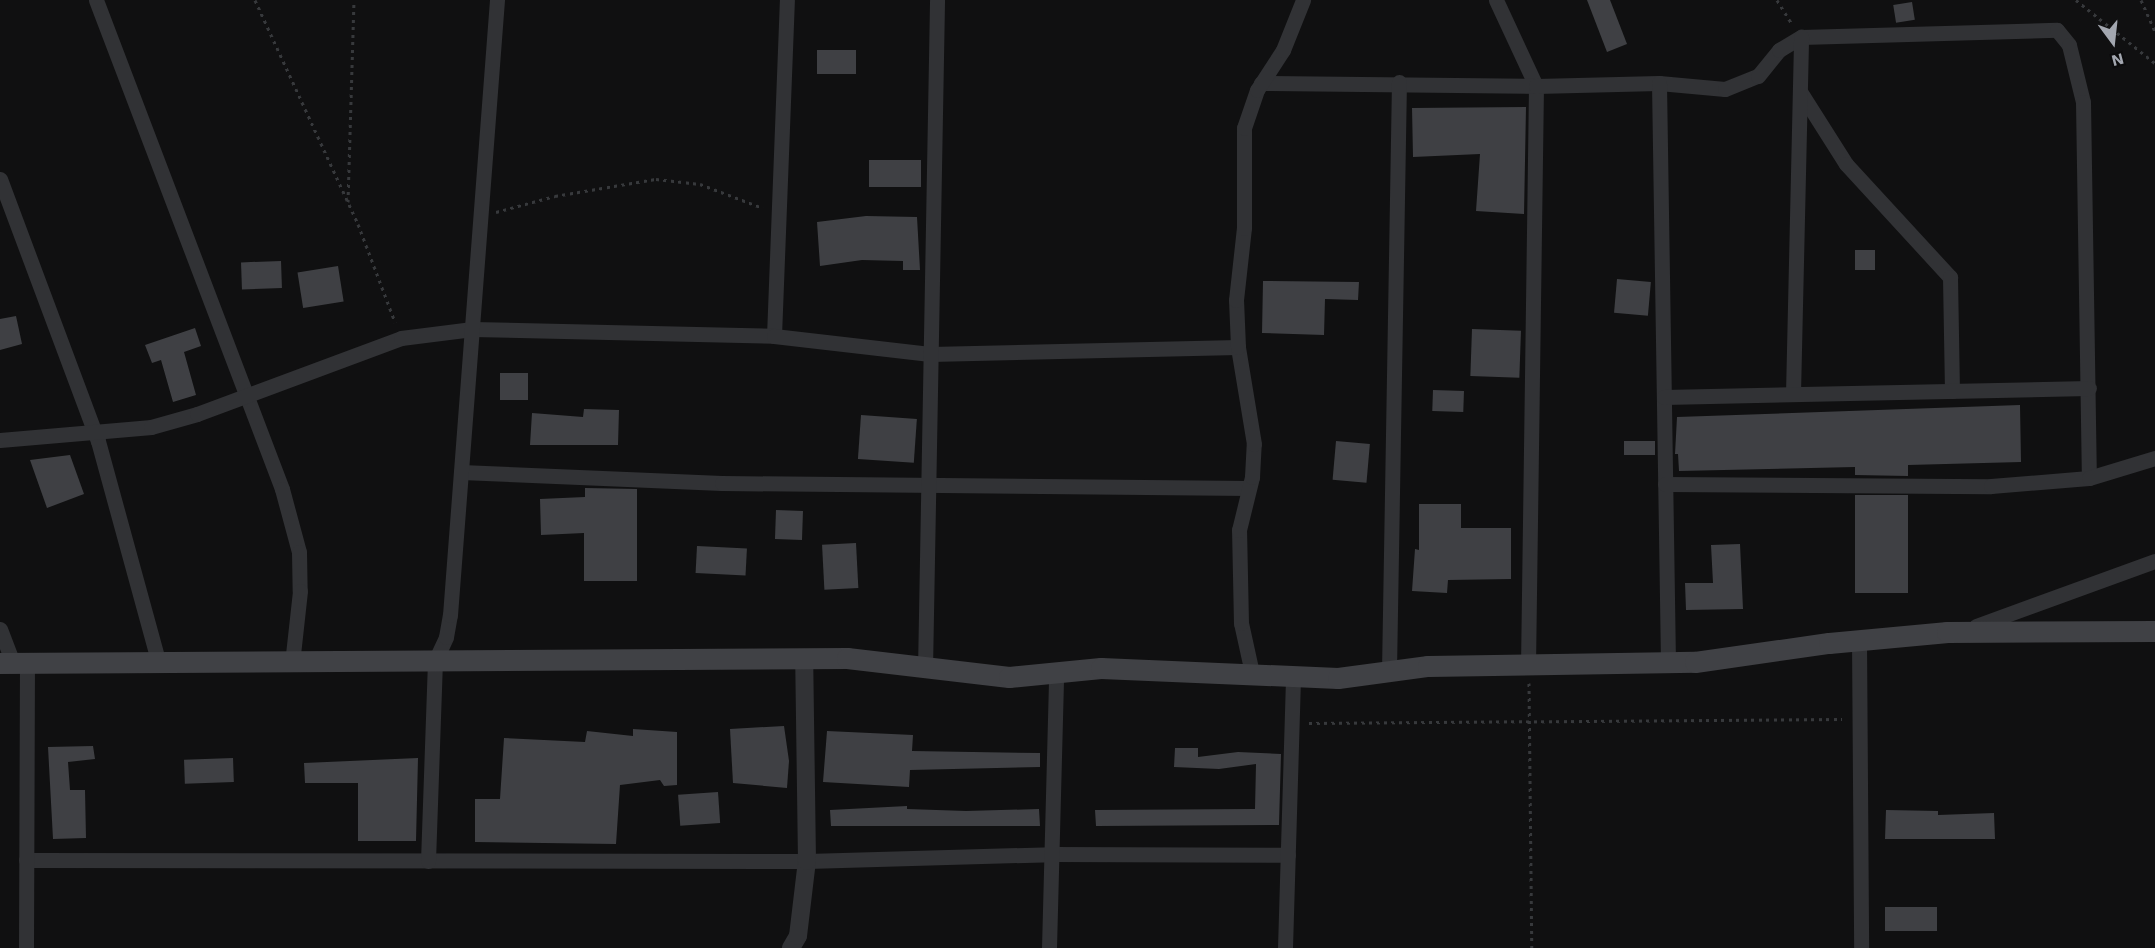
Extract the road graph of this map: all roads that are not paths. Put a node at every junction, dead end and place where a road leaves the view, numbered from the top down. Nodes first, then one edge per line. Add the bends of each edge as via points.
1 (96, 0) edge
2 (497, 0) edge
3 (787, 0) edge
4 (937, 0) edge
5 (1303, 0) edge
6 (1496, 0) edge
7 (1801, 37) junction
8 (1399, 81) junction
9 (1262, 82) junction
10 (1659, 83) junction
11 (1536, 86) junction
12 (1801, 93) junction
13 (0, 179) edge
14 (472, 329) junction
15 (774, 336) junction
16 (1238, 347) junction
17 (930, 354) junction
18 (2089, 388) junction
19 (1952, 391) junction
20 (245, 394) junction
21 (1793, 394) junction
22 (1664, 397) junction
23 (95, 433) junction
24 (0, 440) edge
25 (2155, 458) edge
26 (461, 472) junction
27 (2089, 478) junction
28 (1665, 484) junction
29 (928, 485) junction
30 (1249, 488) junction
31 (2155, 561) edge
32 (0, 629) edge
33 (1947, 632) junction
34 (2155, 632) edge
35 (1859, 640) junction
36 (804, 658) junction
37 (435, 661) junction
38 (13, 663) edge
39 (292, 663) junction
40 (1668, 663) junction
41 (159, 664) junction
42 (1528, 665) junction
43 (925, 670) junction
44 (1389, 671) junction
45 (1056, 672) junction
46 (1252, 673) junction
47 (1293, 675) junction
48 (1052, 854) junction
49 (1288, 855) junction
50 (26, 860) junction
51 (428, 861) junction
52 (807, 861) junction
53 (796, 944) edge
54 (26, 948) edge
55 (1049, 948) edge
56 (1285, 948) edge
57 (1861, 948) edge

1 - 20 street
2 - 14 street
3 - 15 street
4 - 17 street
5 - 9 street via 1283,50
6 - 11 street
7 - 10 street via 1779,50 1758,76 1725,88
7 - 12 street
7 - 18 street via 2057,30 2069,45 2083,102
8 - 9 street
8 - 11 street
8 - 44 street
9 - 16 street via 1244,128 1244,228 1236,300
10 - 11 street
10 - 22 street
11 - 42 street
12 - 19 street via 1846,164 1950,277
12 - 21 street
13 - 23 street
14 - 15 street
14 - 20 street via 401,338
14 - 26 street
15 - 17 street
16 - 17 street
16 - 30 street via 1254,444
17 - 29 street
18 - 19 street
18 - 27 street
19 - 21 street
20 - 23 street via 162,424
20 - 39 street via 282,489 299,552 300,591
21 - 22 street
22 - 28 street
23 - 24 street
23 - 41 street
25 - 27 street
26 - 29 street via 722,483
26 - 37 street via 450,615 446,637
27 - 28 street via 1991,486
28 - 40 street
29 - 30 street
29 - 43 street
30 - 46 street via 1239,541 1241,622
31 - 33 street via 2049,596 1996,621
32 - 38 street
33 - 34 main road
33 - 35 main road
35 - 40 main road
35 - 57 street
36 - 37 main road
36 - 43 main road via 847,658
36 - 52 street
37 - 39 main road
37 - 51 street
38 - 41 main road
38 - 50 street
39 - 41 main road
40 - 42 main road
42 - 44 main road via 1428,666
43 - 45 main road via 1009,677
44 - 47 main road via 1338,678
45 - 46 main road via 1101,668
45 - 48 street
46 - 47 main road
47 - 49 street
48 - 49 street
48 - 52 street
48 - 55 street
49 - 56 street
50 - 51 street
50 - 54 street
51 - 52 street
52 - 53 street

